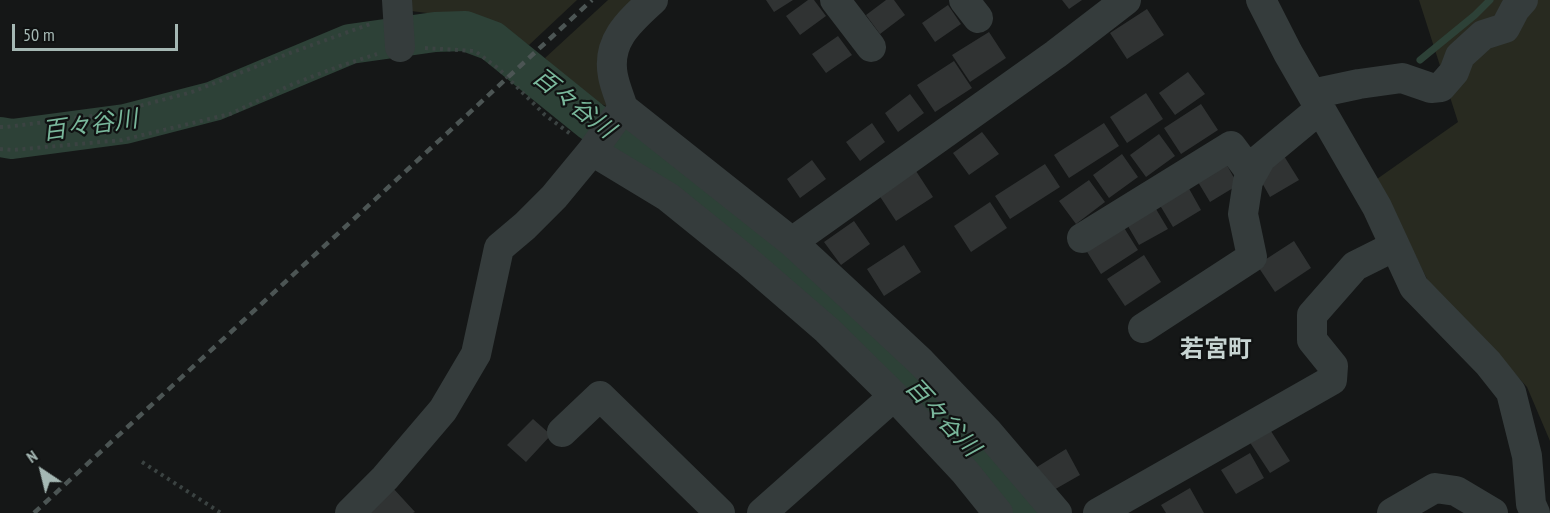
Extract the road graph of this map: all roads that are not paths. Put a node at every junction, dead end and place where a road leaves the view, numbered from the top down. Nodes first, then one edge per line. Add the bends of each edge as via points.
1 (653, 0) edge
2 (835, 0) edge
3 (1126, 0) edge
4 (1261, 0) edge
5 (1523, 0) edge
6 (398, 6) edge
7 (400, 47) road end
8 (871, 47) dead end
9 (1316, 101) junction
10 (623, 108) junction
11 (592, 151) junction
12 (1252, 174) junction
13 (1082, 238) dead end
14 (792, 242) junction
15 (1395, 246) junction
16 (1143, 328) dead end
17 (894, 396) junction
18 (562, 432) dead end
19 (350, 513) edge
20 (720, 513) edge
21 (762, 513) edge
22 (998, 513) edge
23 (1057, 513) edge
24 (1098, 513) edge
25 (1392, 513) edge
26 (1493, 513) edge
27 (1535, 513) edge

1 - 10 street via 626,25 613,50 613,74
2 - 8 street
3 - 14 street
4 - 9 street
5 - 9 street via 1505,28 1483,35 1460,56 1454,72 1441,87 1431,88 1402,78 1359,84
6 - 7 street
9 - 12 street via 1261,158
9 - 15 street
10 - 11 street
10 - 14 street
11 - 17 street via 668,197 746,260 827,330
11 - 19 street via 555,197 500,248 476,354 442,410
12 - 13 street via 1231,146
12 - 16 street via 1243,214 1252,257
14 - 23 street via 921,362
15 - 24 street via 1355,266 1312,315 1312,340 1333,366 1332,380
15 - 27 street via 1414,286 1512,392
17 - 21 street
17 - 22 street
18 - 20 street via 600,396
25 - 26 street via 1435,488 1456,491

